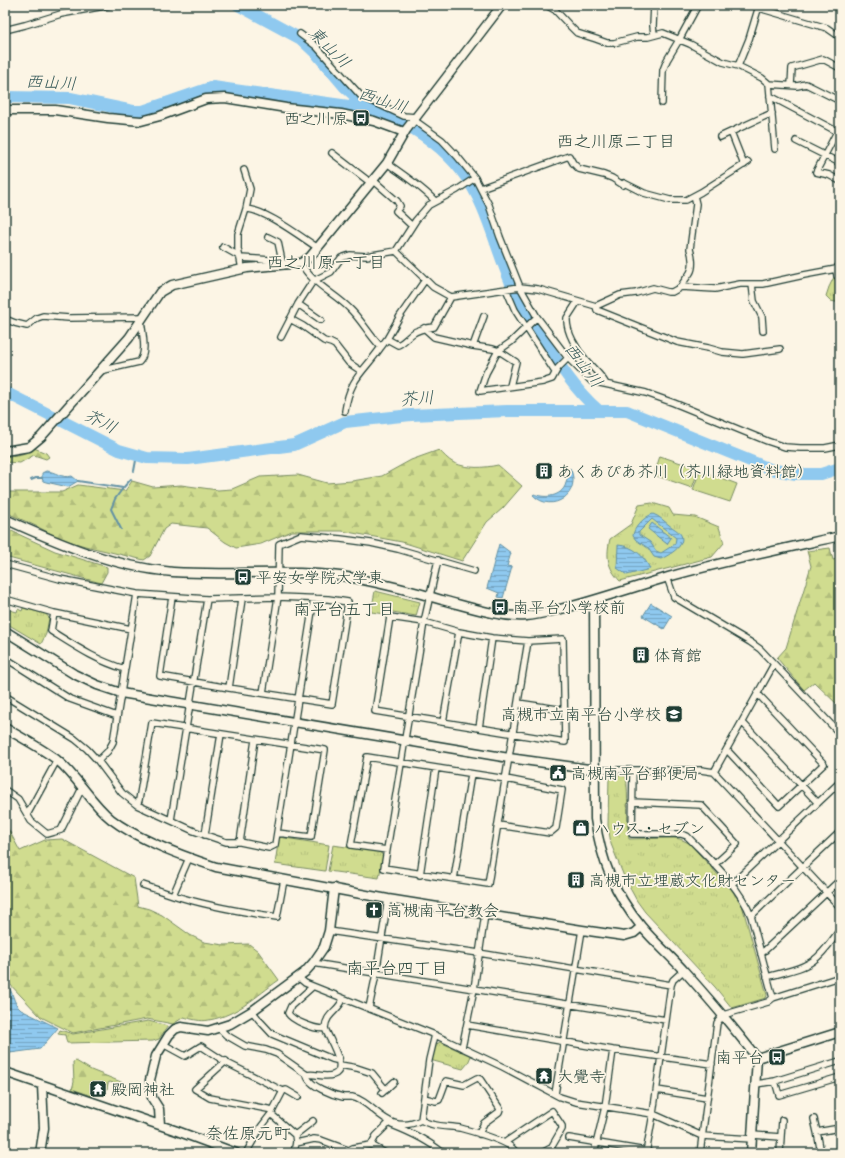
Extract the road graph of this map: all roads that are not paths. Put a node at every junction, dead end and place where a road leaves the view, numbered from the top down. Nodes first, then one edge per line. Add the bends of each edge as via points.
1 (110, 5) edge
2 (502, 5) edge
3 (546, 5) edge
4 (654, 5) edge
5 (698, 5) edge
6 (759, 6) edge
7 (5, 30) edge
8 (300, 34) dead end
9 (654, 34) junction
10 (840, 37) edge
11 (679, 40) junction
12 (738, 66) junction
13 (840, 68) edge
14 (769, 84) junction
15 (792, 85) junction
16 (770, 96) junction
17 (840, 101) edge
18 (662, 102) dead end
19 (5, 110) edge
20 (772, 113) junction
21 (415, 118) junction
22 (839, 130) edge
23 (405, 131) junction
24 (730, 132) junction
25 (720, 138) dead end
26 (796, 141) dead end
27 (775, 149) dead end
28 (332, 153) dead end
29 (825, 155) junction
30 (387, 163) junction
31 (840, 163) edge
32 (244, 170) dead end
33 (474, 179) junction
34 (372, 181) junction
35 (840, 182) edge
36 (481, 188) junction
37 (694, 196) junction
38 (435, 201) junction
39 (246, 209) junction
40 (412, 226) junction
41 (268, 237) dead end
42 (223, 247) dead end
43 (318, 248) junction
44 (396, 251) junction
45 (240, 257) junction
46 (302, 264) junction
47 (840, 264) edge
48 (279, 266) junction
49 (242, 269) junction
50 (836, 269) junction
51 (840, 278) edge
52 (315, 280) junction
53 (425, 280) junction
54 (752, 284) junction
55 (519, 287) junction
56 (681, 287) junction
57 (506, 289) junction
58 (451, 297) junction
59 (578, 301) junction
60 (298, 304) junction
61 (596, 306) junction
62 (484, 316) dead end
63 (142, 318) junction
64 (537, 318) junction
65 (5, 319) edge
66 (290, 319) junction
67 (321, 320) dead end
68 (526, 327) junction
69 (424, 328) junction
70 (763, 331) dead end
71 (281, 337) dead end
72 (387, 339) junction
73 (473, 346) junction
74 (381, 347) junction
75 (780, 349) dead end
76 (498, 351) junction
77 (567, 359) junction
78 (557, 370) junction
79 (100, 371) junction
80 (361, 371) junction
81 (606, 384) junction
82 (510, 386) junction
83 (345, 411) dead end
84 (840, 445) edge
85 (5, 451) edge
86 (5, 519) edge
87 (840, 536) edge
88 (438, 560) junction
89 (5, 564) edge
90 (474, 571) dead end
91 (279, 572) junction
92 (667, 577) junction
93 (137, 594) junction
94 (429, 596) junction
95 (172, 597) junction
96 (278, 597) junction
97 (314, 598) junction
98 (5, 599) edge
99 (207, 599) junction
100 (242, 599) junction
101 (594, 600) junction
102 (54, 613) junction
103 (424, 622) junction
104 (131, 629) junction
105 (458, 632) junction
106 (6, 634) edge
107 (492, 638) junction
108 (528, 641) junction
109 (5, 658) edge
110 (774, 664) junction
111 (125, 669) junction
112 (193, 682) junction
113 (229, 688) junction
114 (121, 693) junction
115 (263, 693) junction
116 (758, 694) junction
117 (5, 696) edge
118 (297, 698) junction
119 (518, 703) junction
120 (190, 705) junction
121 (564, 710) junction
122 (116, 716) junction
123 (408, 717) junction
124 (294, 722) junction
125 (443, 722) junction
126 (742, 722) junction
127 (5, 728) edge
128 (187, 728) junction
129 (479, 728) junction
130 (221, 734) junction
131 (513, 734) junction
132 (840, 734) edge
133 (255, 740) junction
134 (404, 740) junction
135 (290, 745) junction
136 (726, 750) junction
137 (509, 758) junction
138 (57, 760) junction
139 (98, 761) junction
140 (401, 763) junction
141 (436, 768) junction
142 (596, 770) junction
143 (633, 771) junction
144 (714, 772) junction
145 (471, 774) junction
146 (506, 779) junction
147 (840, 782) edge
148 (802, 785) junction
149 (82, 788) junction
150 (5, 790) edge
151 (632, 802) junction
152 (818, 803) junction
153 (137, 804) junction
154 (28, 813) junction
155 (171, 820) junction
156 (498, 825) junction
157 (840, 832) edge
158 (277, 833) junction
159 (205, 835) junction
160 (778, 841) junction
161 (240, 842) junction
162 (387, 850) junction
163 (189, 858) junction
164 (714, 865) junction
165 (802, 867) junction
166 (420, 875) junction
167 (454, 879) junction
168 (284, 880) junction
169 (840, 880) edge
170 (732, 884) junction
171 (143, 885) dead end
172 (334, 888) junction
173 (826, 893) junction
174 (173, 896) junction
175 (388, 899) junction
176 (840, 907) edge
177 (485, 914) junction
178 (750, 916) junction
179 (641, 927) junction
180 (582, 930) junction
181 (840, 930) edge
182 (329, 931) junction
183 (381, 938) junction
184 (479, 953) junction
185 (761, 954) junction
186 (313, 963) junction
187 (576, 969) junction
188 (684, 970) junction
189 (376, 974) junction
190 (298, 977) junction
191 (767, 977) junction
192 (840, 977) edge
193 (671, 984) junction
194 (312, 986) junction
195 (474, 989) junction
196 (772, 998) junction
197 (343, 999) junction
198 (570, 1005) junction
199 (369, 1008) junction
200 (252, 1010) junction
201 (723, 1015) junction
202 (666, 1020) junction
203 (467, 1025) junction
204 (218, 1028) junction
205 (325, 1028) junction
206 (840, 1032) edge
207 (435, 1035) junction
208 (563, 1042) junction
209 (163, 1044) junction
210 (462, 1048) junction
211 (613, 1050) junction
212 (338, 1058) junction
213 (661, 1058) junction
214 (756, 1058) junction
215 (840, 1061) edge
216 (226, 1062) junction
217 (712, 1064) junction
218 (340, 1065) junction
219 (5, 1072) edge
220 (307, 1075) junction
221 (840, 1076) edge
222 (775, 1081) junction
223 (394, 1082) dead end
224 (42, 1084) junction
225 (756, 1084) junction
226 (657, 1090) junction
227 (283, 1091) junction
228 (555, 1094) junction
229 (298, 1097) dead end
230 (424, 1098) junction
231 (707, 1098) junction
232 (605, 1107) junction
233 (272, 1112) junction
234 (654, 1114) junction
235 (384, 1117) junction
236 (814, 1119) dead end
237 (421, 1120) junction
238 (782, 1120) dead end
239 (313, 1121) dead end
240 (388, 1124) junction
241 (160, 1125) junction
242 (840, 1128) edge
243 (817, 1132) junction
244 (479, 1134) junction
245 (295, 1135) junction
246 (702, 1136) junction
247 (752, 1137) junction
248 (781, 1137) junction
249 (569, 1138) dead end
250 (296, 1143) junction
251 (597, 1143) junction
252 (505, 1144) junction
253 (370, 1145) junction
254 (225, 1151) edge
255 (346, 1152) edge
256 (648, 1152) edge
257 (40, 1153) edge
258 (236, 1153) edge
259 (246, 1153) edge
260 (294, 1153) edge
261 (385, 1153) edge
262 (443, 1153) edge
263 (516, 1153) edge
264 (542, 1153) edge
265 (594, 1153) edge
266 (700, 1153) edge
267 (751, 1153) edge
268 (780, 1153) edge
269 (821, 1153) edge

1 - 7 street via 61,14
2 - 21 street
3 - 9 street via 555,10 578,33 607,43
4 - 9 street
5 - 11 street
6 - 10 street via 827,28
6 - 12 street
8 - 21 street via 316,46 361,96 404,116
9 - 11 street via 663,33
11 - 12 street via 723,62
11 - 18 street via 664,70
12 - 14 street
13 - 15 street via 823,60 792,68
14 - 15 street
14 - 16 street
15 - 17 street via 806,84
16 - 20 street
16 - 22 street
19 - 23 street via 55,110 141,121 206,99 225,98 341,114
20 - 24 street
20 - 27 street
21 - 23 street
21 - 33 street via 442,140
22 - 29 street
23 - 30 street
24 - 25 street
24 - 37 street via 746,164
26 - 29 street
28 - 34 street
29 - 31 street
29 - 35 street via 816,172 829,175
30 - 34 street
30 - 38 street
32 - 39 street via 250,189
33 - 36 street
33 - 38 street
34 - 40 street via 398,201 400,206 396,211
34 - 43 street
36 - 37 street via 569,156 579,168 612,178 623,186 624,183 644,193 670,200 686,200
36 - 55 street
37 - 56 street via 696,204 690,249 692,269
38 - 40 street via 421,212
39 - 43 street via 253,209
39 - 45 street via 238,234
40 - 44 street
41 - 48 street via 278,242
42 - 45 street
43 - 46 street
44 - 52 street via 366,256 345,256 331,272
44 - 53 street
45 - 48 street via 271,260
45 - 49 street
46 - 48 street
46 - 52 street
47 - 50 street
48 - 49 street
49 - 63 street via 172,285 160,292
50 - 51 street
50 - 54 street
52 - 60 street
52 - 74 street via 350,308
53 - 58 street
53 - 72 street
54 - 56 street via 716,289
54 - 70 street via 754,301 762,317
55 - 57 street
55 - 59 street via 538,289
55 - 64 street
56 - 61 street via 672,292 653,288 620,295
57 - 58 street
57 - 68 street
58 - 69 street via 434,327
59 - 61 street
59 - 81 street via 567,318 571,334 578,350
60 - 66 street
60 - 67 street
61 - 75 street via 597,310 677,342 742,354
62 - 73 street
63 - 65 street via 43,316 27,326
63 - 79 street via 129,338
63 - 79 street via 142,359
64 - 68 street
64 - 77 street
66 - 71 street
66 - 80 street via 324,341 335,345 349,363
68 - 76 street
68 - 78 street
69 - 72 street via 398,345
69 - 73 street via 434,337
72 - 74 street
73 - 76 street
74 - 80 street
76 - 82 street via 516,362
76 - 82 street via 480,391
77 - 78 street
77 - 81 street via 591,381
78 - 82 street via 552,379
79 - 85 street via 41,437 29,447
80 - 83 street via 349,392
81 - 84 street via 646,393 766,442 785,447 825,448
86 - 91 street via 57,543 109,560 141,567 173,572 228,574
87 - 92 street via 729,560
88 - 90 street
88 - 91 street via 370,543 301,535 279,544
88 - 94 street
89 - 93 street via 60,579
91 - 94 street via 352,578
91 - 96 street
92 - 101 street
92 - 110 street via 674,597 750,642
93 - 95 street
93 - 104 street
94 - 101 street via 494,613 525,616
94 - 103 street
95 - 99 street
95 - 112 street via 160,676
96 - 97 street
96 - 100 street
96 - 115 street
97 - 118 street
97 - 118 street via 348,602 334,696 332,704
98 - 102 street
99 - 100 street
99 - 112 street
100 - 113 street
101 - 142 street
102 - 104 street
102 - 111 street via 51,631 90,656
103 - 105 street
103 - 123 street
103 - 123 street via 390,617 375,711
104 - 111 street
105 - 107 street
105 - 125 street
106 - 114 street via 74,674
107 - 108 street
107 - 129 street
108 - 119 street
108 - 121 street via 563,639
109 - 122 street via 70,699
110 - 116 street
110 - 132 street
111 - 114 street
112 - 113 street
112 - 120 street
113 - 115 street
114 - 120 street
114 - 122 street
115 - 118 street
116 - 126 street
116 - 148 street via 824,764
117 - 139 street via 75,739
118 - 124 street
119 - 121 street
119 - 131 street
120 - 124 street
120 - 128 street
121 - 131 street via 565,742
122 - 139 street via 113,742
123 - 125 street
123 - 134 street
124 - 134 street
124 - 135 street
125 - 129 street
126 - 136 street
126 - 148 street
127 - 138 street
128 - 130 street
128 - 153 street via 152,723
128 - 155 street
129 - 131 street
130 - 133 street
130 - 159 street
131 - 137 street
133 - 135 street
133 - 161 street
134 - 137 street
134 - 140 street
135 - 158 street
135 - 158 street via 325,750 311,837
136 - 144 street
136 - 148 street via 779,806
137 - 142 street
137 - 146 street
138 - 149 street
138 - 154 street
139 - 153 street via 122,793
140 - 141 street
140 - 162 street
140 - 162 street via 368,758 351,845
141 - 145 street
141 - 166 street
142 - 143 street
142 - 179 street via 595,819 599,843 610,877
143 - 144 street
143 - 151 street
144 - 160 street
145 - 146 street
145 - 167 street
146 - 156 street
146 - 156 street via 562,790 556,828 550,833
147 - 152 street
148 - 152 street
149 - 154 street via 61,830 47,834 31,821
149 - 163 street via 98,808 128,831
150 - 154 street via 18,799
151 - 164 street via 632,834 687,836
151 - 164 street via 701,805 737,844
152 - 160 street
153 - 155 street
155 - 159 street
156 - 167 street via 488,884
157 - 165 street
158 - 161 street via 275,845 269,848
159 - 161 street via 226,842
160 - 165 street
160 - 170 street
162 - 166 street via 384,868
163 - 168 street via 216,867
163 - 174 street
164 - 170 street
165 - 173 street
165 - 178 street
166 - 167 street
168 - 172 street
168 - 174 street via 277,917 247,913
169 - 173 street
170 - 178 street via 743,899
171 - 174 street
172 - 175 street
172 - 182 street
173 - 176 street
173 - 185 street
175 - 177 street
175 - 183 street
177 - 180 street
177 - 184 street
178 - 185 street
179 - 180 street via 634,933 624,936
179 - 188 street
180 - 187 street
181 - 191 street via 812,962
182 - 183 street
182 - 186 street via 324,947
183 - 184 street
183 - 189 street
184 - 187 street
184 - 195 street
185 - 191 street
186 - 189 street
186 - 190 street
187 - 193 street
187 - 198 street
188 - 193 street
188 - 201 street
189 - 195 street
189 - 199 street
190 - 194 street
190 - 200 street
191 - 196 street
192 - 196 street
193 - 202 street
194 - 197 street
194 - 205 street via 288,1012 290,1017 317,1029
195 - 198 street
195 - 203 street
196 - 201 street via 768,1002
197 - 199 street
197 - 205 street via 325,1022
198 - 202 street
198 - 208 street
199 - 207 street
200 - 204 street via 230,1024
200 - 212 street via 272,1034 332,1059
201 - 214 street
201 - 217 street via 717,1023
202 - 213 street
203 - 208 street
203 - 210 street
204 - 209 street via 204,1031 181,1027 172,1032
204 - 220 street via 245,1046 277,1054
205 - 212 street
206 - 214 street
207 - 210 street
207 - 230 street via 428,1060
208 - 211 street
208 - 228 street
209 - 216 street via 185,1056 202,1046
209 - 241 street via 156,1056 150,1085 152,1098 159,1109
210 - 228 street
211 - 213 street
211 - 232 street
212 - 218 street
213 - 217 street
213 - 226 street
214 - 225 street
215 - 222 street
216 - 227 street
216 - 233 street via 195,1089 210,1098
217 - 231 street
218 - 220 street via 333,1075
218 - 223 street via 372,1073 384,1092
219 - 224 street
220 - 235 street via 314,1086 342,1097 353,1097
221 - 222 street via 779,1096
222 - 225 street
224 - 241 street
224 - 257 street via 44,1128
225 - 247 street
226 - 231 street
226 - 234 street
227 - 229 street via 286,1090
227 - 233 street
228 - 232 street via 576,1102
230 - 237 street
230 - 244 street via 439,1100 446,1081 464,1085 480,1079 500,1109 484,1123
231 - 246 street
232 - 234 street
232 - 251 street
233 - 245 street
233 - 259 street
234 - 246 street
234 - 256 street
235 - 237 street via 400,1124
235 - 240 street
236 - 243 street
237 - 244 street
238 - 248 street
239 - 245 street
240 - 253 street
240 - 262 street via 404,1130
241 - 254 street
242 - 243 street
243 - 269 street
244 - 252 street
245 - 250 street
246 - 247 street
246 - 266 street
247 - 248 street
247 - 267 street
248 - 268 street
249 - 251 street
250 - 255 street via 321,1140
250 - 260 street
251 - 256 street
251 - 265 street
252 - 263 street
252 - 264 street via 552,1111 562,1129 552,1148
253 - 255 street
253 - 261 street
254 - 258 street

